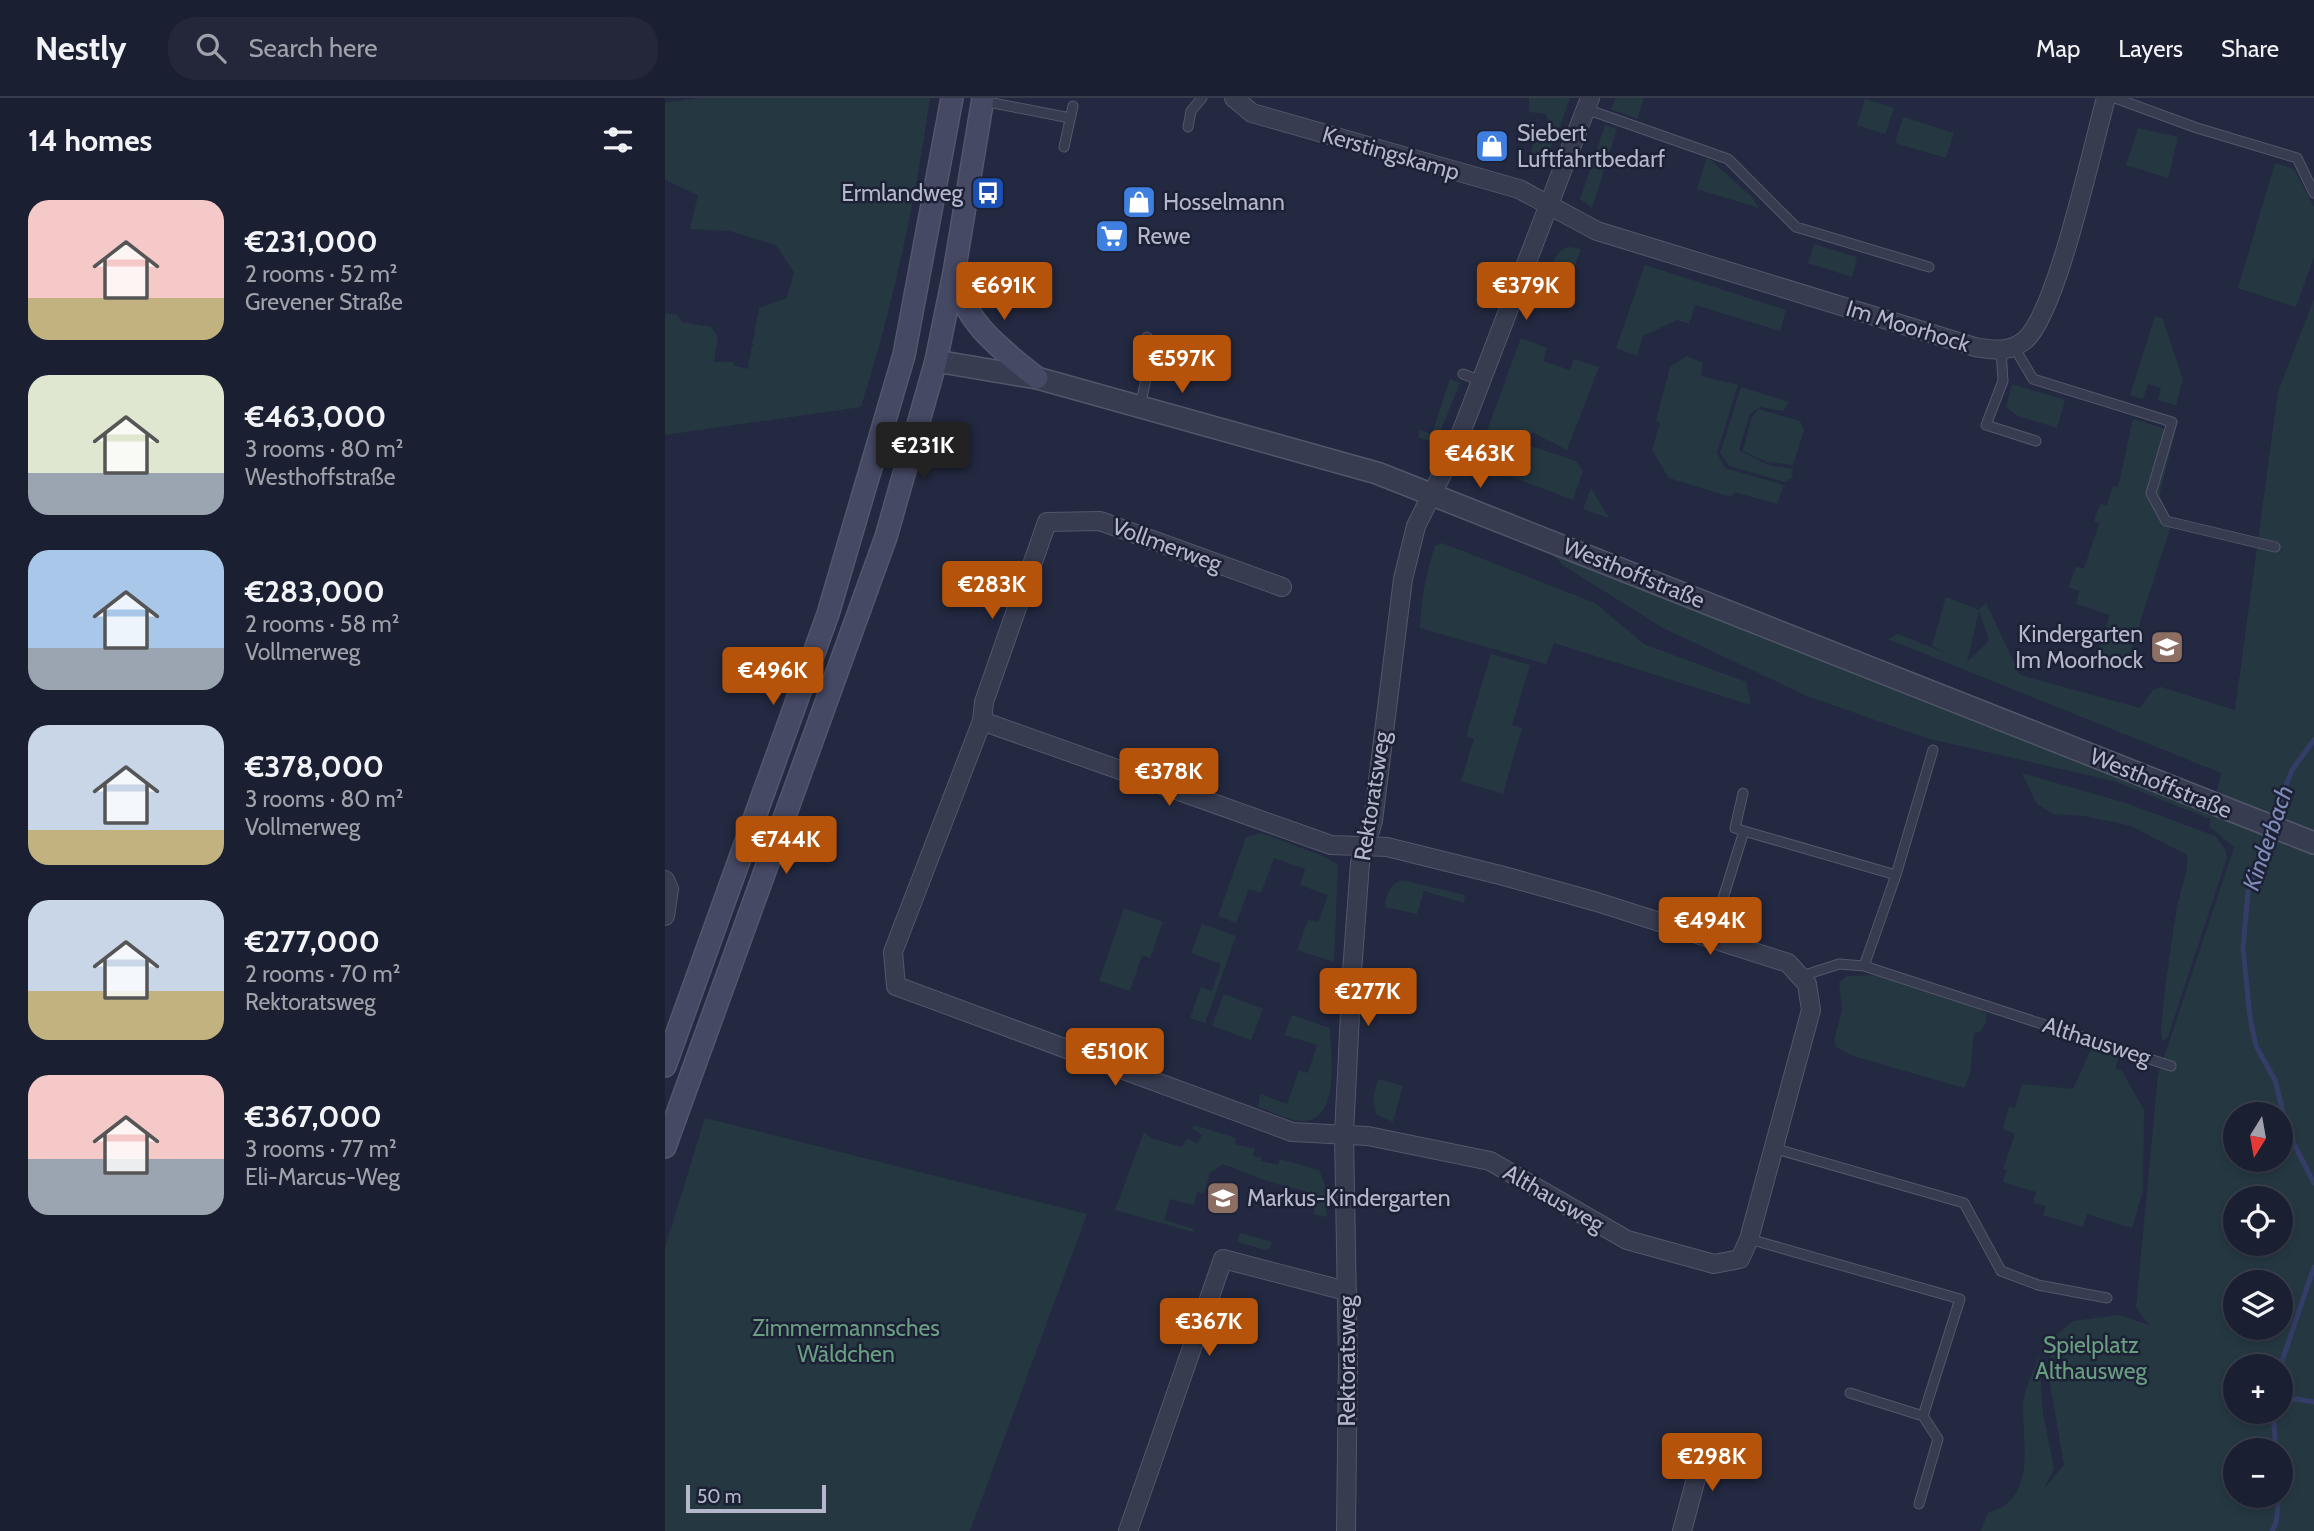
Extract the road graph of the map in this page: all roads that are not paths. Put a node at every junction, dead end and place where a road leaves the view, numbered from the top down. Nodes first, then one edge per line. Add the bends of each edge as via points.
1 (952, 98) edge
2 (1202, 98) edge
3 (1234, 98) edge
4 (2106, 98) edge
5 (2115, 98) edge
6 (983, 99) edge
7 (1588, 103) edge
8 (1073, 106) dead end
9 (1070, 118) junction
10 (1188, 127) dead end
11 (1064, 147) dead end
12 (2314, 193) edge
13 (1550, 204) junction
14 (1929, 267) dead end
15 (954, 273) junction
16 (1147, 337) dead end
17 (2007, 349) junction
18 (904, 355) junction
19 (936, 361) junction
20 (1463, 374) dead end
21 (1037, 378) junction
22 (1482, 381) junction
23 (1140, 406) junction
24 (2036, 441) dead end
25 (1431, 494) junction
26 (2275, 547) dead end
27 (1282, 587) dead end
28 (982, 720) junction
29 (1933, 750) dead end
30 (1743, 793) dead end
31 (1744, 831) junction
32 (2312, 842) edge
33 (1366, 846) junction
34 (1896, 875) junction
35 (665, 880) edge
36 (665, 916) edge
37 (1711, 937) junction
38 (1864, 966) junction
39 (1802, 976) junction
40 (665, 1066) edge
41 (2171, 1066) dead end
42 (1344, 1134) junction
43 (665, 1147) edge
44 (1773, 1148) junction
45 (1749, 1239) junction
46 (1346, 1291) junction
47 (2107, 1298) dead end
48 (1850, 1393) dead end
49 (1923, 1416) junction
50 (1705, 1445) dead end
51 (1920, 1504) dead end
52 (1128, 1531) edge
53 (1346, 1531) edge
54 (1682, 1531) edge

1 - 18 main road
2 - 10 lane via 1191,111
3 - 13 street, Kerstingskamp via 1252,113 1519,189
4 - 17 street via 2044,311 2031,334
5 - 12 lane via 2297,158
6 - 9 lane
6 - 15 main road
7 - 13 street, Rektoratsweg
7 - 14 lane via 1728,159 1796,227
8 - 9 lane
9 - 11 lane
13 - 17 street, Im Moorhock via 1597,231 1975,347
13 - 22 street, Rektoratsweg
15 - 19 main road
15 - 21 main road via 975,322
16 - 23 lane via 1147,375
17 - 24 lane via 2003,381 1986,425
17 - 26 lane via 2033,379 2172,422 2151,493 2166,521
18 - 19 main road
18 - 40 main road via 828,614
19 - 21 street, Westhoffstraße
19 - 43 main road via 886,537
20 - 22 lane
21 - 23 street, Westhoffstraße
22 - 25 street, Rektoratsweg
23 - 25 street, Westhoffstraße via 1364,470
25 - 32 street, Westhoffstraße
25 - 33 street, Rektoratsweg via 1416,526 1403,579 1373,821
27 - 28 street, Vollmerweg via 1100,521 1047,522 984,702
28 - 33 street via 1331,845
28 - 42 street, Vollmerweg via 893,952 895,986 1292,1132
29 - 34 lane
30 - 31 lane via 1735,828
31 - 34 lane
31 - 37 lane
33 - 37 street via 1387,846 1500,875
33 - 42 street, Rektoratsweg via 1360,863
34 - 38 lane
35 - 36 street via 669,889
37 - 39 street via 1788,963
38 - 39 lane, Althausweg via 1839,964
38 - 41 lane, Althausweg
39 - 44 street, Althausweg via 1811,1010
42 - 45 street, Althausweg via 1490,1161 1627,1240 1714,1264 1740,1259
42 - 46 street, Rektoratsweg
44 - 45 street, Althausweg
44 - 47 lane via 1964,1203 2001,1270 2038,1285
45 - 49 lane via 1959,1299
46 - 52 street via 1223,1259
46 - 53 street, Rektoratsweg
48 - 49 lane
49 - 51 lane via 1938,1439
50 - 54 street

